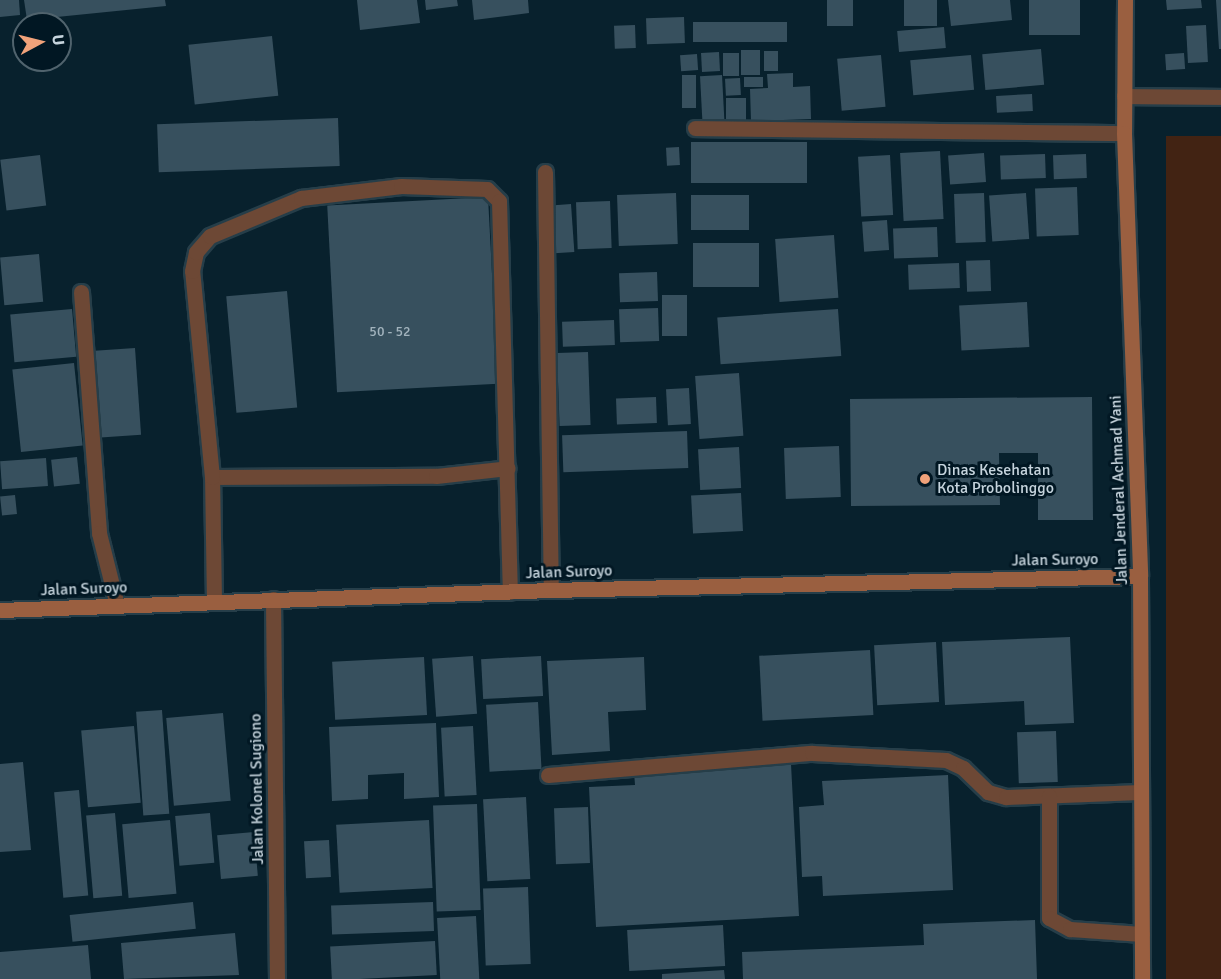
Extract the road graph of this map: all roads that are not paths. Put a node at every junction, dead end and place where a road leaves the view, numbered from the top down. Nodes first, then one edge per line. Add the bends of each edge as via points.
1 (1125, 0) edge
2 (1124, 96) junction
3 (1221, 97) edge
4 (695, 128) dead end
5 (1124, 133) junction
6 (544, 172) dead end
7 (81, 292) dead end
8 (508, 468) junction
9 (212, 477) junction
10 (1140, 576) junction
11 (551, 590) junction
12 (510, 592) junction
13 (273, 598) junction
14 (214, 601) junction
15 (117, 606) junction
16 (0, 610) edge
17 (548, 775) dead end
18 (1140, 792) junction
19 (1049, 796) junction
20 (1142, 934) junction
21 (277, 979) edge
22 (1142, 979) edge

1 - 2 main road, Jalan Jenderal Achmad Yani
2 - 3 street
2 - 5 main road, Jalan Jenderal Achmad Yani
4 - 5 street
5 - 10 main road, Jalan Jenderal Achmad Yani
6 - 11 street
7 - 15 street via 99,532
8 - 9 street via 436,476
8 - 9 street via 499,201 488,189 401,186 301,198 210,236 196,252 192,271
8 - 12 street
9 - 14 street
10 - 11 main road, Jalan Suroyo
10 - 18 main road, Jalan Jenderal Achmad Yani
11 - 12 main road, Jalan Suroyo
12 - 13 main road, Jalan Suroyo
13 - 14 main road, Jalan Suroyo
13 - 21 street, Jalan Kolonel Sugiono
14 - 15 main road, Jalan Suroyo
15 - 16 main road, Jalan Suroyo
17 - 19 street via 812,753 946,760 963,768 996,796
18 - 19 street
18 - 20 main road, Jalan Jenderal Achmad Yani
19 - 20 street via 1049,918 1070,929
20 - 22 main road, Jalan Jenderal Achmad Yani

